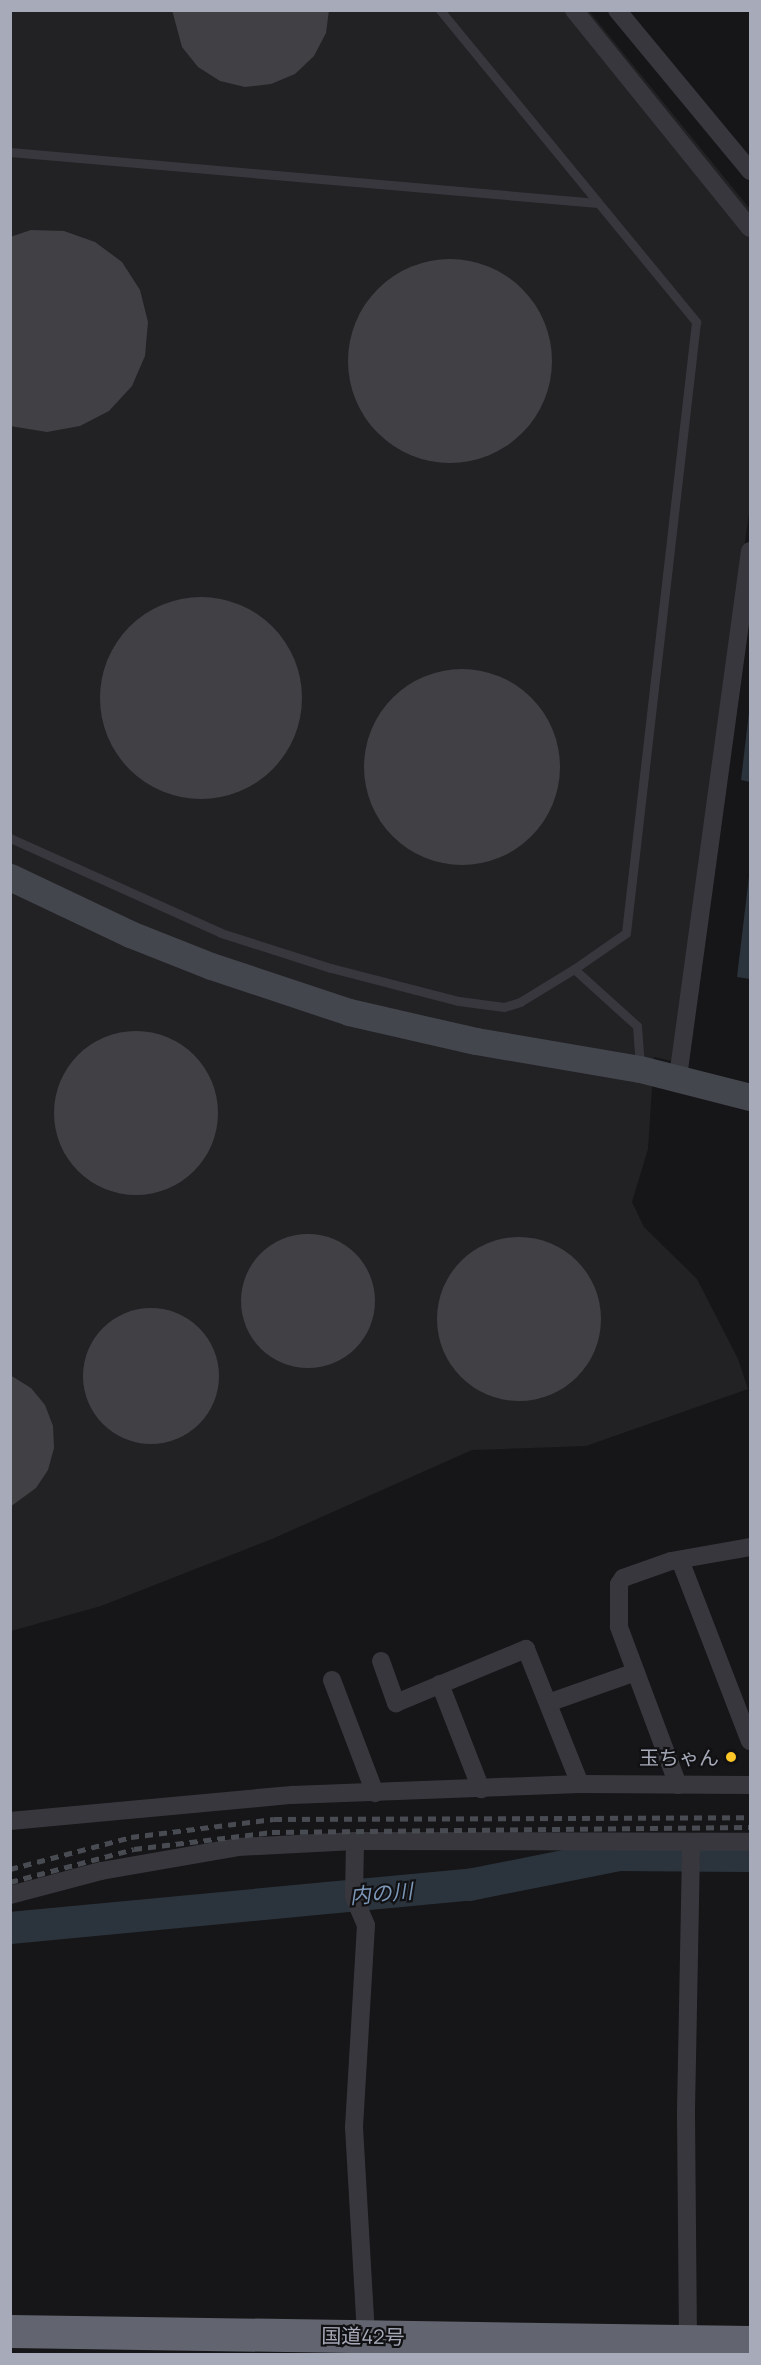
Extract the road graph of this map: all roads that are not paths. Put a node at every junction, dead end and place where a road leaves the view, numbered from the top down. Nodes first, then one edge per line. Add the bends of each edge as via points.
1 (440, 10) edge
2 (574, 10) edge
3 (617, 10) edge
4 (10, 152) edge
5 (750, 171) edge
6 (598, 203) junction
7 (750, 228) edge
8 (750, 551) edge
9 (10, 838) edge
10 (10, 877) edge
11 (574, 969) junction
12 (640, 1069) junction
13 (678, 1077) junction
14 (750, 1097) edge
15 (750, 1547) edge
16 (680, 1560) junction
17 (381, 1661) dead end
18 (636, 1672) junction
19 (332, 1680) dead end
20 (440, 1684) junction
21 (548, 1703) junction
22 (750, 1741) edge
23 (580, 1784) junction
24 (678, 1785) junction
25 (750, 1785) edge
26 (481, 1789) junction
27 (375, 1793) junction
28 (10, 1821) edge
29 (355, 1842) junction
30 (691, 1842) junction
31 (750, 1842) edge
32 (10, 1895) edge
33 (11, 2332) edge
34 (380, 2342) edge
35 (750, 2342) edge
36 (688, 2343) junction
37 (202, 2344) edge

1 - 6 lane
2 - 7 street
3 - 5 street
4 - 6 lane
6 - 11 lane via 696,322 626,933
8 - 13 street
9 - 11 lane via 221,933 331,968 459,1001 504,1007 520,1002
10 - 12 street via 161,946 338,1008 476,1041
11 - 12 lane via 637,1026
12 - 13 street
13 - 14 street
15 - 16 street
16 - 18 street via 623,1578 619,1584 619,1627
16 - 22 street
17 - 20 street via 396,1703
18 - 21 street
18 - 24 street
19 - 27 street
20 - 21 street via 526,1649
20 - 26 street
21 - 23 street
23 - 24 street
23 - 26 street
24 - 25 street
26 - 27 street
27 - 28 street via 292,1795
29 - 30 street
29 - 32 street via 238,1847 101,1871
29 - 34 street via 354,1897 366,1925 354,2127
30 - 31 street
30 - 36 street via 686,2111
33 - 37 highway, 国道42号
34 - 36 highway, 国道42号
34 - 37 highway, 国道42号
35 - 36 highway, 国道42号

